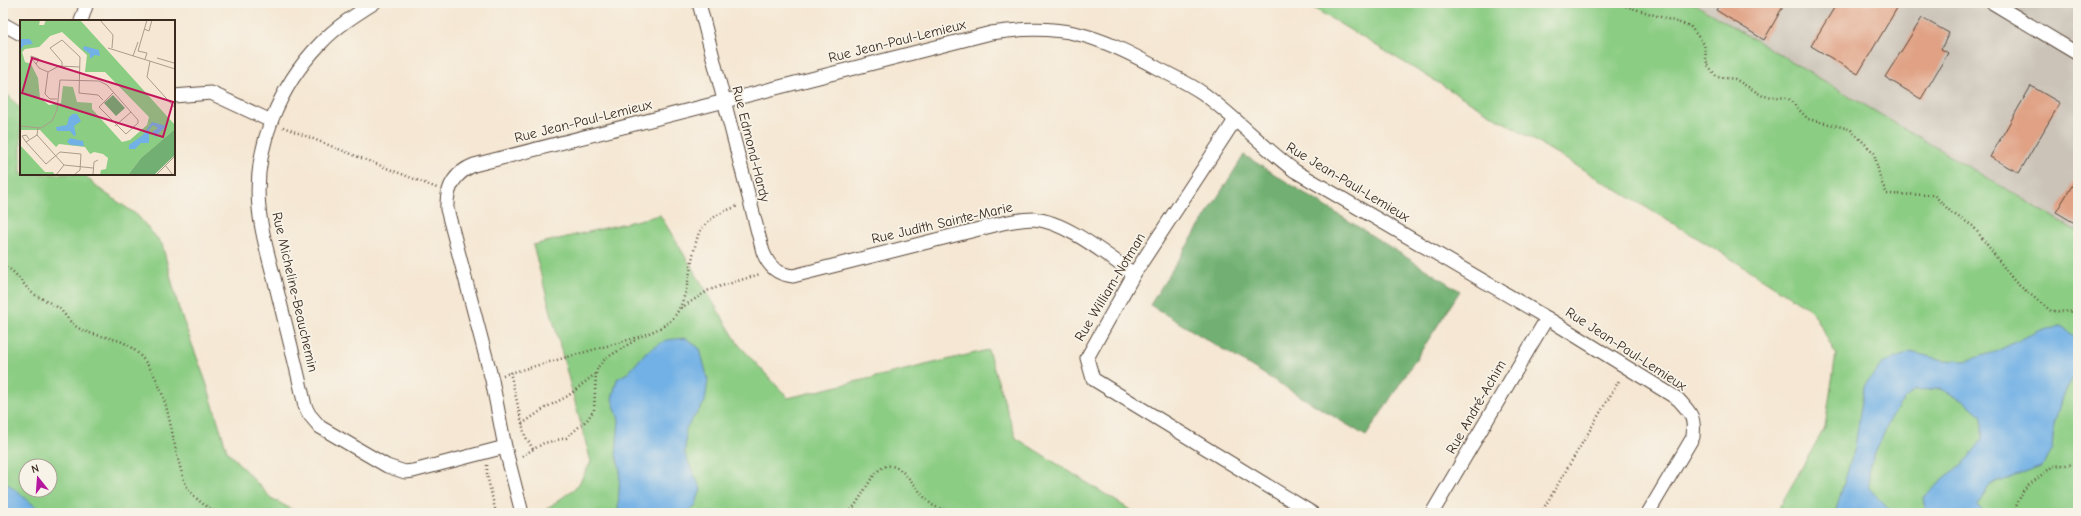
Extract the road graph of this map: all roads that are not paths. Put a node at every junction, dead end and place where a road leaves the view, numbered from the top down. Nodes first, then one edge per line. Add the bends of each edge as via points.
1 (87, 3) edge
2 (374, 3) edge
3 (699, 3) edge
4 (1993, 3) edge
5 (80, 20) edge
6 (3, 24) edge
7 (20, 33) edge
8 (2078, 54) edge
9 (175, 96) edge
10 (724, 102) junction
11 (1234, 120) junction
12 (271, 121) junction
13 (1134, 274) junction
14 (793, 276) joint
15 (1547, 318) junction
16 (505, 447) junction
17 (522, 513) edge
18 (1312, 513) edge
19 (1432, 513) edge
20 (1648, 513) edge

1 - 5 street
2 - 12 street, Rue Micheline-Beauchemin via 348,20 321,43 286,89
3 - 10 street, Rue Edmond-Hardy
4 - 8 street
6 - 7 street
9 - 12 street via 211,93
10 - 11 street, Rue Jean-Paul-Lemieux via 991,33 1049,29 1087,35 1121,48 1203,94
10 - 14 street, Rue Edmond-Hardy via 763,252 775,271
10 - 16 street, Rue Jean-Paul-Lemieux via 474,165 457,174 449,188 447,209 492,380
11 - 13 street, Rue William-Notman
11 - 15 street, Rue Jean-Paul-Lemieux via 1295,171
12 - 16 street, Rue Micheline-Beauchemin via 260,165 258,188 261,227 305,406 314,422 387,466 405,472
13 - 14 street, Rue Judith Sainte-Marie via 1065,229 1034,220 1018,220
13 - 18 street, Rue William-Notman via 1087,358 1093,379
15 - 19 street, Rue André-Achim
15 - 20 street, Rue Jean-Paul-Lemieux via 1678,400 1691,414 1693,437
16 - 17 street, Rue Jean-Paul-Lemieux

